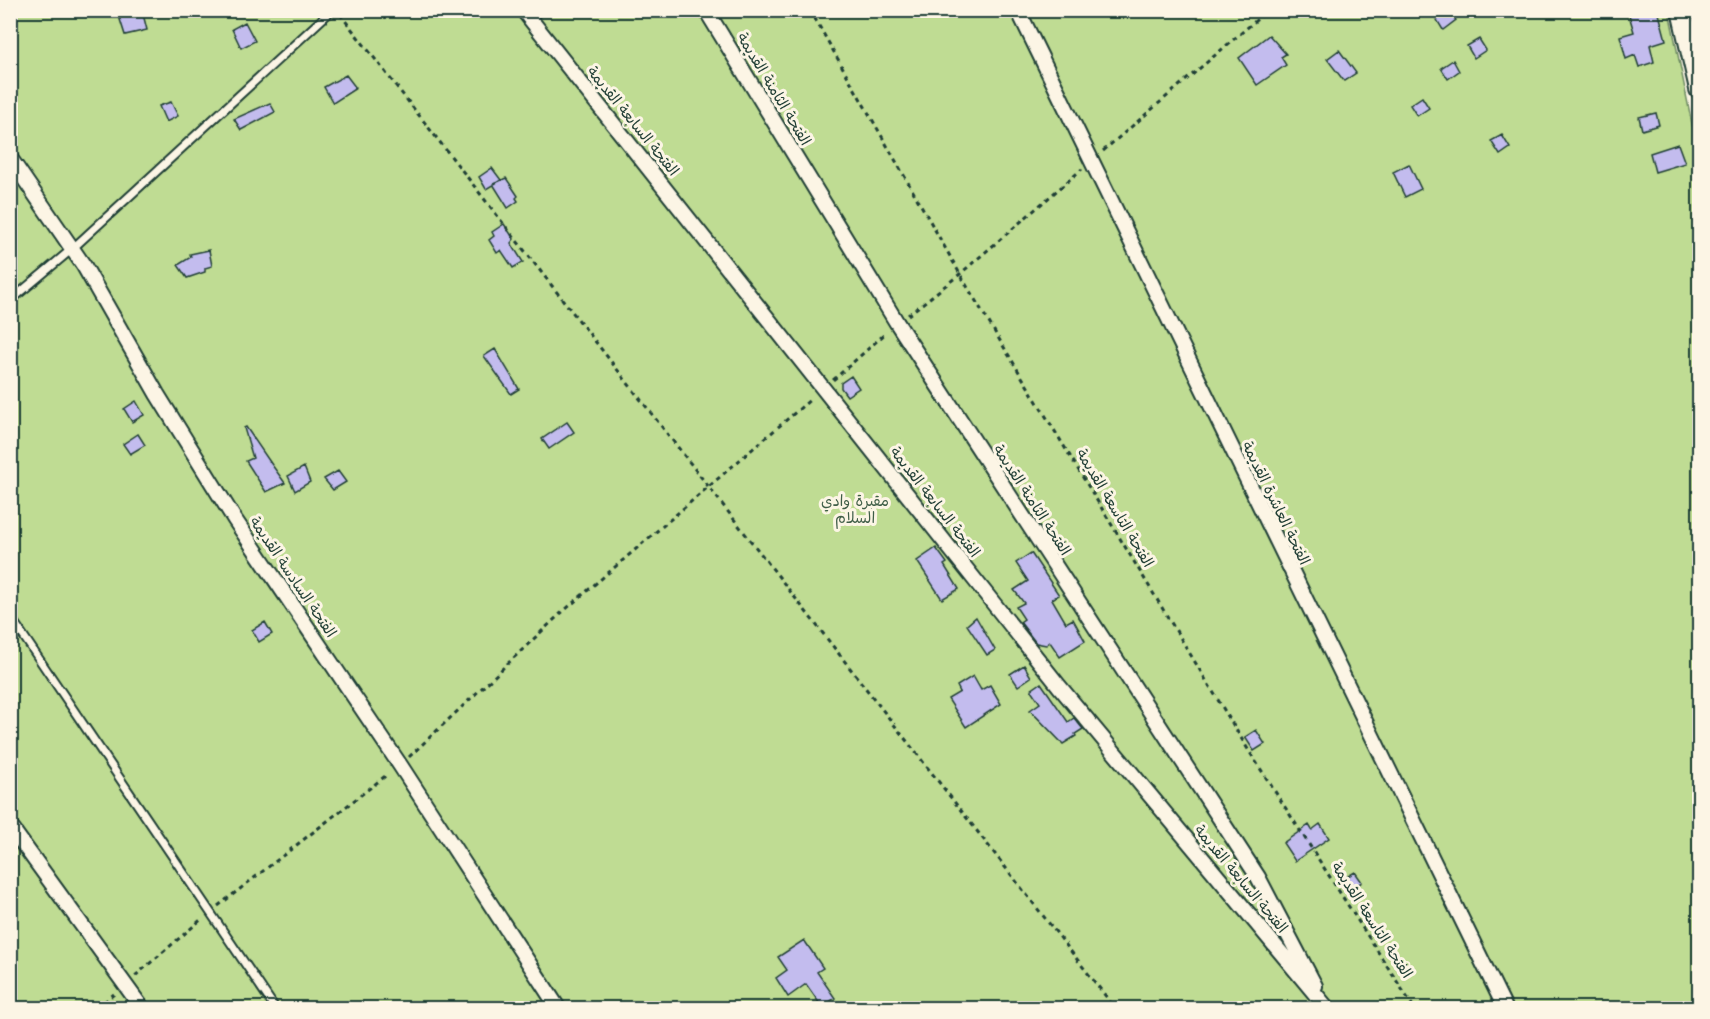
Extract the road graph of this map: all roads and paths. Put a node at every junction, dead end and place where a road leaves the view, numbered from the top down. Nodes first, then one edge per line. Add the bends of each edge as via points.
1 (332, 10) edge
2 (337, 10) edge
3 (523, 10) edge
4 (706, 10) edge
5 (810, 10) edge
6 (1018, 10) edge
7 (1268, 10) edge
8 (1682, 10) edge
9 (1700, 89) edge
10 (10, 158) edge
11 (1091, 162) junction
12 (72, 249) junction
13 (960, 274) junction
14 (10, 301) edge
15 (897, 323) junction
16 (824, 387) junction
17 (709, 487) junction
18 (10, 616) edge
19 (400, 765) junction
20 (10, 826) edge
21 (210, 912) junction
22 (125, 985) junction
23 (97, 1008) edge
24 (142, 1008) edge
25 (275, 1008) edge
26 (558, 1008) edge
27 (1115, 1008) edge
28 (1327, 1008) edge
29 (1414, 1008) edge
30 (1505, 1008) edge

1 - 12 lane
2 - 17 path
3 - 16 street, الفتحة السابعة القديمة
4 - 15 street, الفتحة الثامنة القديمة
5 - 13 path, الفتحة التاسعة القديمة
6 - 11 street, الفتحة العاشرة القديمة
7 - 11 path
8 - 9 main road
10 - 12 street, الفتحة السادسة القديمة
11 - 13 path
11 - 30 street, الفتحة العاشرة القديمة
12 - 14 lane
12 - 19 street, الفتحة السادسة القديمة via 235,520
13 - 15 path
13 - 29 path, الفتحة التاسعة القديمة via 1249,751
15 - 16 path
15 - 28 street, الفتحة الثامنة القديمة via 1258,877
16 - 17 path
16 - 28 street, الفتحة السابعة القديمة via 1059,686
17 - 19 path via 559,615
17 - 27 path
18 - 21 lane
19 - 21 path
19 - 26 street, الفتحة السادسة القديمة
20 - 22 street
21 - 22 path
21 - 25 lane
22 - 23 path
22 - 24 street

